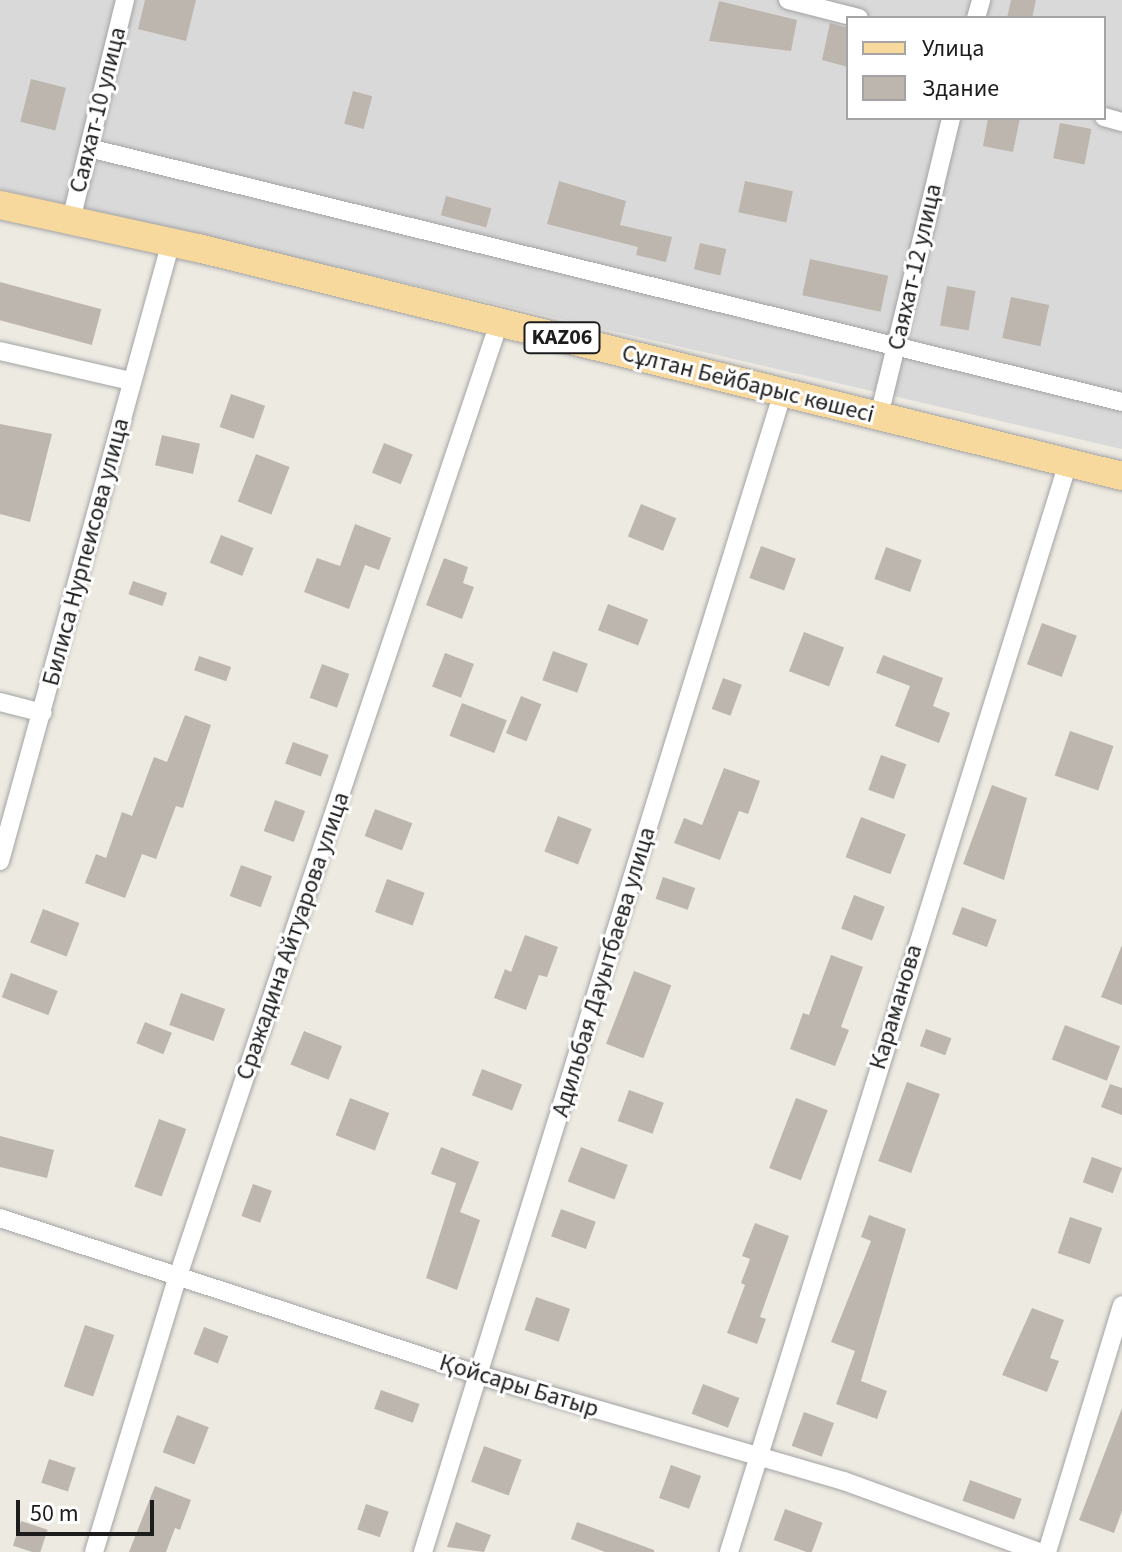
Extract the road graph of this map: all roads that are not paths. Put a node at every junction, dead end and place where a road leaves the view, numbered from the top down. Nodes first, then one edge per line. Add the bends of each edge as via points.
1 (125, 0) edge
2 (788, 0) edge
3 (851, 16) edge
4 (951, 120) edge
5 (89, 148) junction
6 (0, 205) edge
7 (71, 220) junction
8 (171, 242) junction
9 (499, 323) junction
10 (896, 346) junction
11 (0, 351) edge
12 (131, 381) junction
13 (783, 392) junction
14 (1122, 402) edge
15 (879, 416) junction
16 (1068, 463) junction
17 (1122, 476) edge
18 (0, 702) edge
19 (43, 713) junction
20 (0, 861) edge
21 (0, 1218) edge
22 (177, 1279) junction
23 (1122, 1305) edge
24 (479, 1375) junction
25 (761, 1460) junction
26 (94, 1552) edge
27 (423, 1552) edge
28 (729, 1552) edge
29 (1039, 1552) edge
30 (1047, 1552) edge

1 - 5 street, Саяхат-10 улица
2 - 3 street
4 - 10 street, Саяхат-12 улица
5 - 7 street, Саяхат-10 улица
5 - 10 street
6 - 7 main road, Сұлтан Бейбарыс көшесі / KAZ06
7 - 8 main road, Сұлтан Бейбарыс көшесі / KAZ06
8 - 9 main road, Сұлтан Бейбарыс көшесі / KAZ06
8 - 12 street, Билиса Нурпеисова улица
9 - 13 main road, Сұлтан Бейбарыс көшесі / KAZ06
9 - 22 street, Сражадина Айтуарова улица
10 - 14 street
10 - 15 street, Саяхат-12 улица
11 - 12 street
12 - 19 street, Билиса Нурпеисова улица
13 - 15 main road, Сұлтан Бейбарыс көшесі / KAZ06
13 - 24 street, Адильбая Дауытбаева улица
15 - 16 main road, Сұлтан Бейбарыс көшесі / KAZ06
16 - 17 main road, Сұлтан Бейбарыс көшесі / KAZ06
16 - 25 street, Караманова via 890,1025
18 - 19 street
19 - 20 street, Билиса Нурпеисова улица
21 - 22 street, Қойсары Батыр
22 - 24 street, Қойсары Батыр
22 - 26 street, Сражадина Айтуарова улица
23 - 30 street
24 - 25 street, Қойсары Батыр
24 - 27 street, Адильбая Дауытбаева улица
25 - 28 street, Караманова
25 - 29 street, Қойсары Батыр via 844,1481

